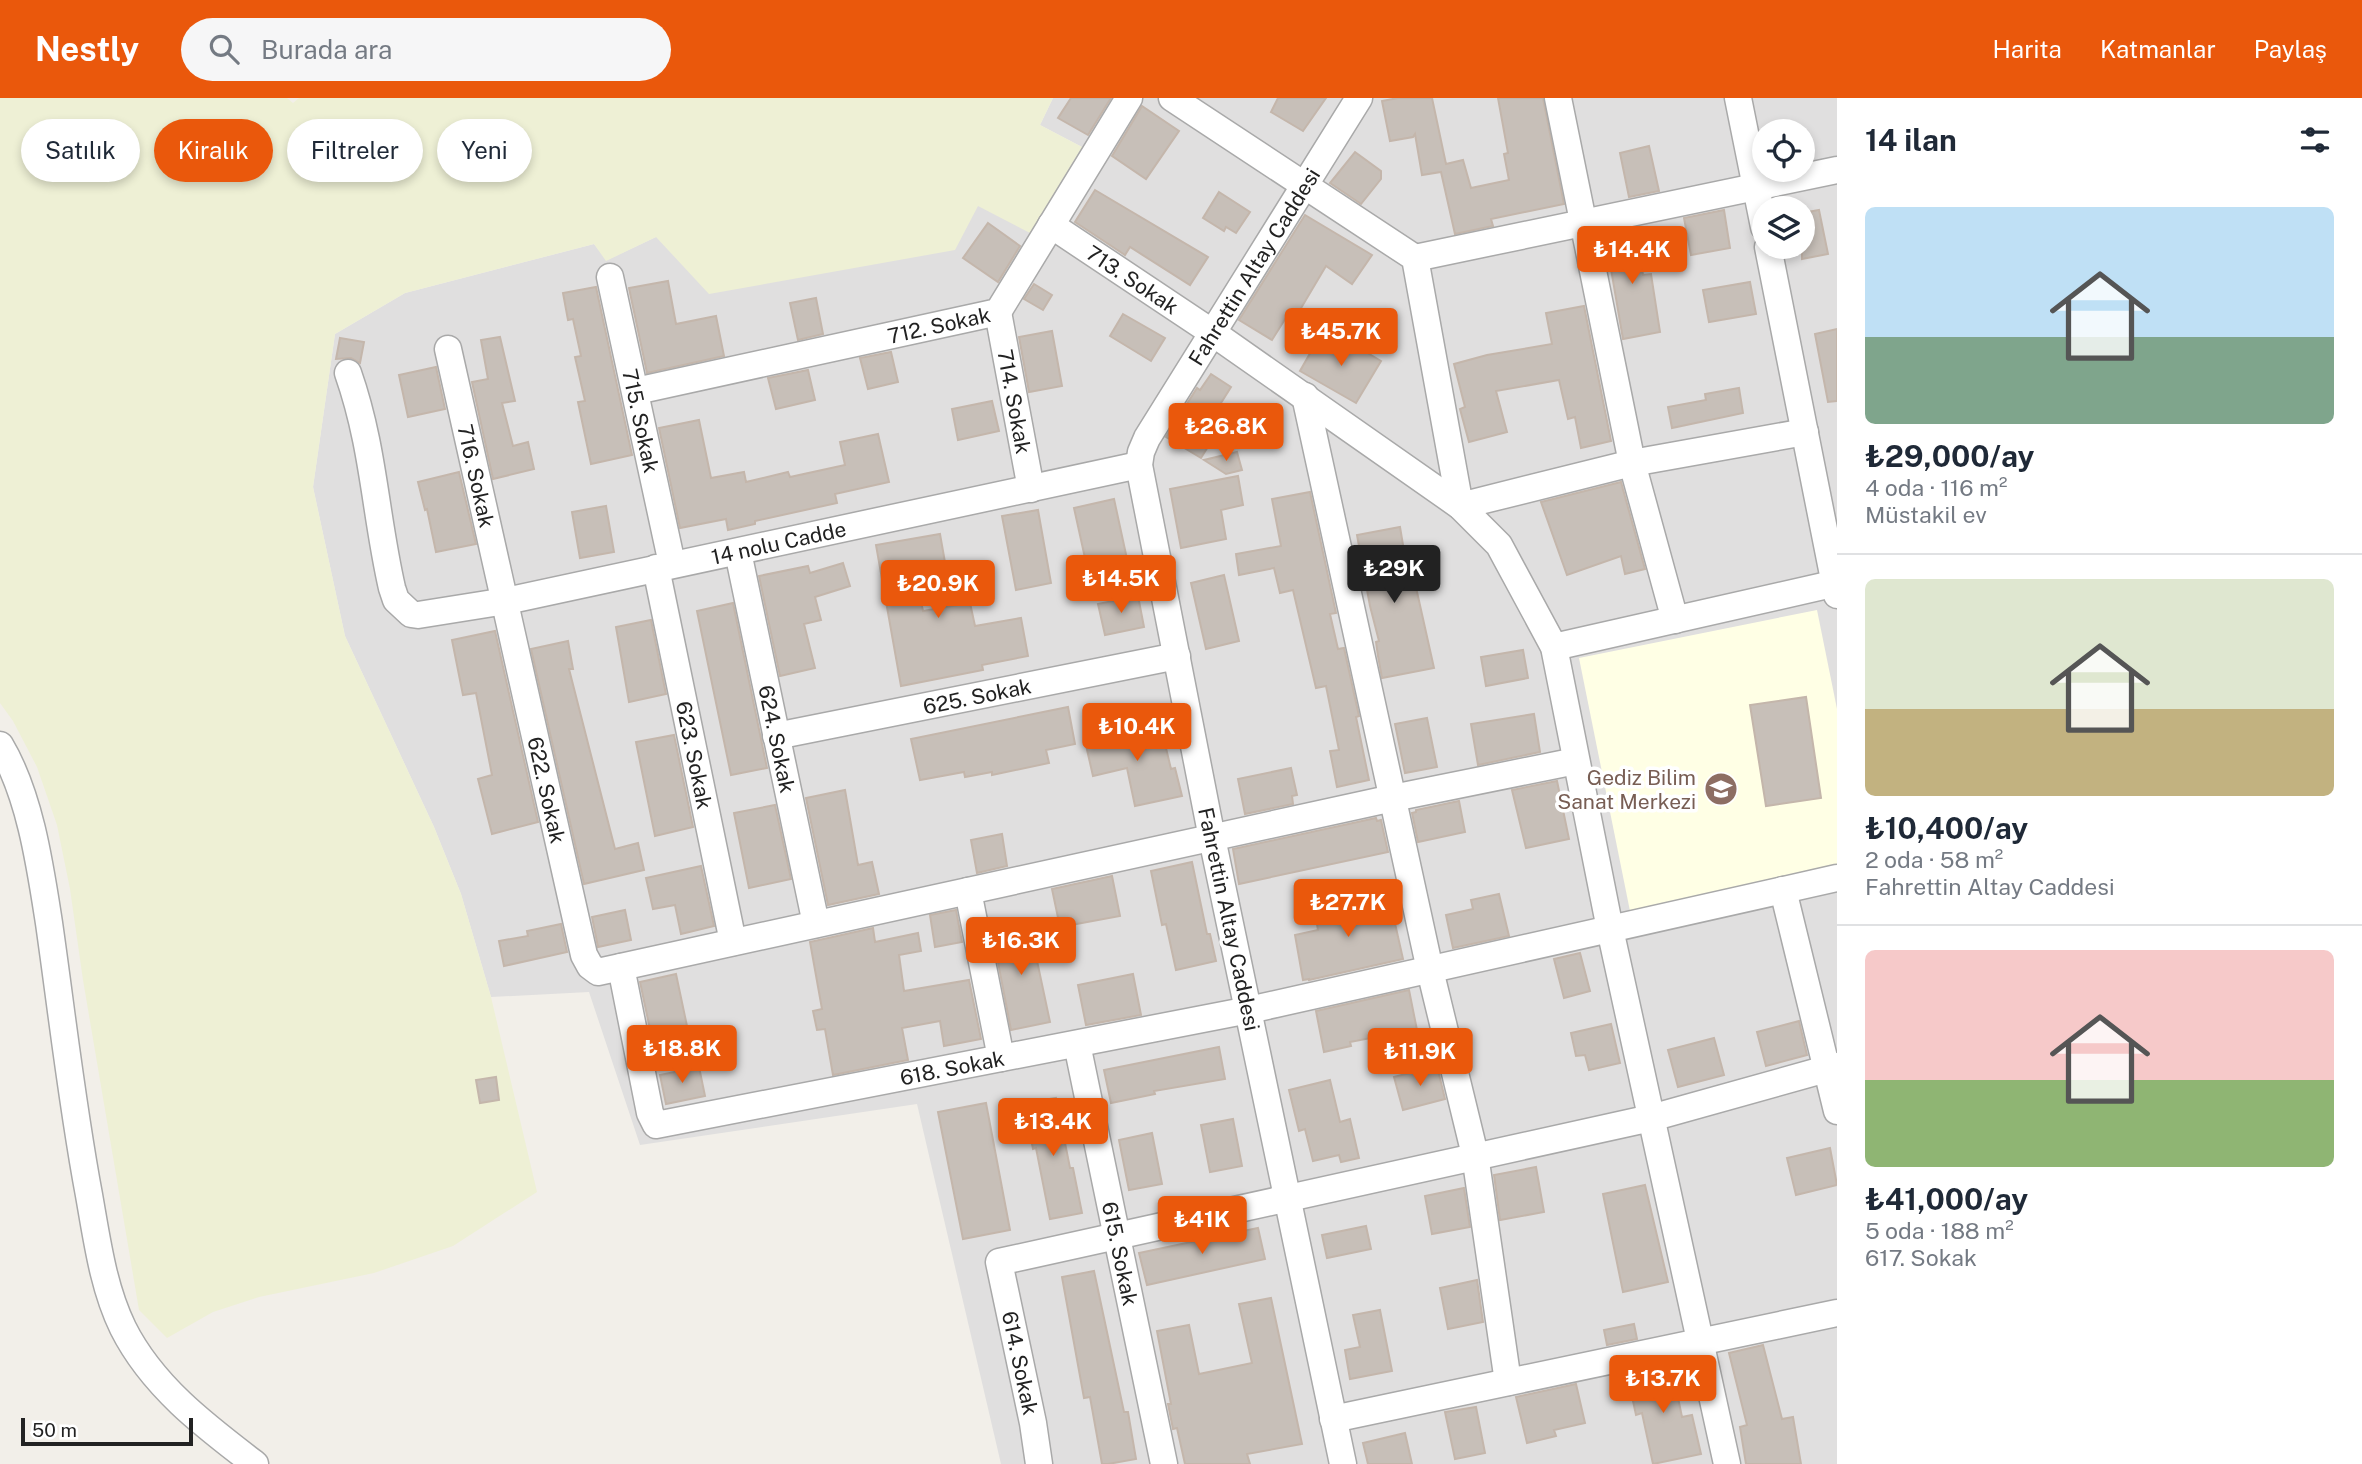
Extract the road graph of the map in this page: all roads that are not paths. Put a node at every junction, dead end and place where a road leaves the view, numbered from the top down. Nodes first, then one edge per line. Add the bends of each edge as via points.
1 (1129, 98) edge
2 (1359, 98) edge
3 (1558, 98) edge
4 (1738, 98) edge
5 (1179, 100) edge
6 (1837, 170) edge
7 (1305, 186) junction
8 (1756, 187) junction
9 (1758, 196) edge
10 (1584, 222) junction
11 (1051, 225) junction
12 (1415, 258) junction
13 (1770, 259) edge
14 (610, 277) dead end
15 (998, 312) junction
16 (1213, 333) junction
17 (448, 349) dead end
18 (348, 373) dead end
19 (636, 391) junction
20 (1305, 396) junction
21 (1805, 432) junction
22 (1632, 463) junction
23 (1139, 465) junction
24 (1031, 489) junction
25 (1460, 506) junction
26 (738, 552) junction
27 (664, 566) junction
28 (1836, 587) edge
29 (506, 601) junction
30 (1675, 620) junction
31 (1555, 647) junction
32 (1177, 656) junction
33 (776, 736) junction
34 (0, 745) edge
35 (1576, 761) junction
36 (1393, 798) junction
37 (1212, 838) junction
38 (1837, 878) edge
39 (1783, 890) junction
40 (968, 891) junction
41 (816, 924) junction
42 (1611, 929) junction
43 (733, 942) junction
44 (610, 969) junction
45 (1430, 970) junction
46 (1249, 1010) junction
47 (1077, 1044) junction
48 (1001, 1058) junction
49 (1833, 1067) edge
50 (1837, 1111) edge
51 (1651, 1118) junction
52 (656, 1125) joint
53 (1475, 1156) junction
54 (1288, 1199) junction
55 (1118, 1236) junction
56 (1837, 1313) edge
57 (1700, 1342) junction
58 (1508, 1382) junction
59 (1333, 1419) junction
60 (255, 1464) edge
61 (1039, 1464) edge
62 (1164, 1464) edge
63 (1343, 1464) edge
64 (1727, 1464) edge

1 - 11 street, 712. Sokak
2 - 7 street, Fahrettin Altay Caddesi
3 - 10 street
4 - 8 street
5 - 7 street
6 - 8 street
7 - 12 street
7 - 16 street, Fahrettin Altay Caddesi
8 - 9 street
8 - 10 street
10 - 12 street
10 - 22 street
11 - 15 street, 712. Sokak
11 - 16 street, 713. Sokak
12 - 25 street
13 - 21 street
14 - 19 street, 715. Sokak
15 - 19 street, 712. Sokak
15 - 24 street, 714. Sokak
16 - 20 street, 713. Sokak
16 - 23 street, Fahrettin Altay Caddesi via 1147,438
17 - 29 street, 716. Sokak
18 - 29 street, 14 nolu Cadde via 367,435 396,600 418,615
19 - 27 street, 715. Sokak
20 - 25 street, 713. Sokak
20 - 36 street
21 - 22 street
21 - 28 street
22 - 25 street
22 - 30 street
23 - 24 street, 14 nolu Cadde
23 - 32 street, Fahrettin Altay Caddesi
24 - 26 street, 14 nolu Cadde
25 - 31 street, 713. Sokak via 1500,545
26 - 27 street, 14 nolu Cadde
26 - 33 street, 624. Sokak
27 - 29 street, 14 nolu Cadde
27 - 43 street, 623. Sokak
28 - 30 street
29 - 44 street, 622. Sokak via 584,956 590,966
30 - 31 street
31 - 35 street, 713. Sokak
32 - 33 street, 625. Sokak
32 - 37 street, Fahrettin Altay Caddesi
33 - 41 street, 624. Sokak
34 - 60 street via 33,834 82,1156 110,1297 124,1330 151,1371 180,1403
35 - 36 street
35 - 42 street, 713. Sokak
36 - 37 street
36 - 45 street
37 - 40 street
37 - 46 street, Fahrettin Altay Caddesi
38 - 39 street, 618. Sokak
39 - 42 street, 618. Sokak
39 - 49 street
40 - 41 street
40 - 48 street
41 - 43 street
42 - 45 street, 618. Sokak
42 - 51 street, 713. Sokak
43 - 44 street
44 - 52 street, 622. Sokak
45 - 46 street, 618. Sokak
45 - 53 street
46 - 47 street, 618. Sokak
46 - 54 street, Fahrettin Altay Caddesi
47 - 48 street, 618. Sokak
47 - 55 street, 615. Sokak
48 - 52 street, 618. Sokak
49 - 50 street
49 - 51 street
51 - 53 street
51 - 57 street, 713. Sokak
53 - 54 street
53 - 58 street
54 - 55 street
54 - 59 street, Fahrettin Altay Caddesi
55 - 61 street, 614. Sokak via 999,1262
55 - 62 street, 615. Sokak
56 - 57 street
57 - 58 street
57 - 64 street, 713. Sokak
58 - 59 street
59 - 63 street, Fahrettin Altay Caddesi

